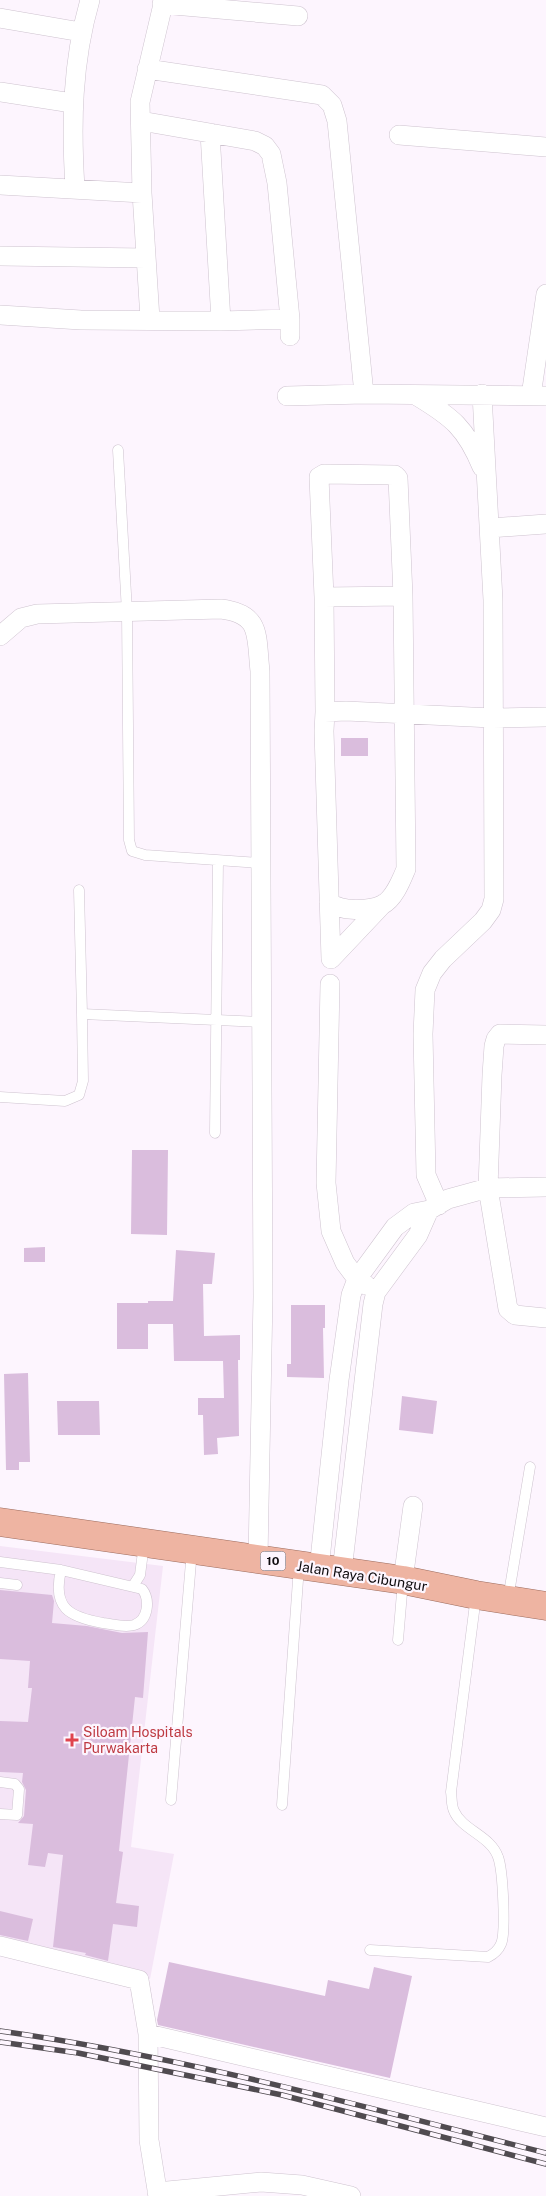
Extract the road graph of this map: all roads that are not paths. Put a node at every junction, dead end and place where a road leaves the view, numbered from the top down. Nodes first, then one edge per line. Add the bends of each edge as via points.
1 (90, 0) edge
2 (163, 2) edge
3 (298, 16) dead end
4 (0, 18) edge
5 (81, 32) junction
6 (147, 69) junction
7 (0, 92) edge
8 (72, 103) junction
9 (141, 121) junction
10 (210, 133) junction
11 (399, 135) dead end
12 (546, 147) edge
13 (0, 185) edge
14 (75, 188) junction
15 (142, 193) junction
16 (0, 256) edge
17 (146, 258) junction
18 (546, 294) edge
19 (0, 315) edge
20 (150, 319) junction
21 (222, 321) junction
22 (364, 394) junction
23 (482, 394) junction
24 (416, 395) junction
25 (287, 396) dead end
26 (538, 396) edge
27 (118, 450) dead end
28 (488, 480) junction
29 (546, 524) edge
30 (490, 528) junction
31 (403, 596) junction
32 (324, 597) junction
33 (127, 612) junction
34 (0, 636) edge
35 (325, 712) junction
36 (403, 715) junction
37 (546, 716) edge
38 (492, 718) junction
39 (218, 861) junction
40 (260, 863) junction
41 (79, 890) dead end
42 (329, 902) junction
43 (382, 904) junction
44 (330, 984) dead end
45 (82, 1014) junction
46 (217, 1019) junction
47 (262, 1022) junction
48 (546, 1035) edge
49 (0, 1097) edge
50 (215, 1133) dead end
51 (546, 1187) edge
52 (488, 1188) junction
53 (434, 1207) junction
54 (357, 1280) junction
55 (376, 1292) junction
56 (546, 1318) edge
57 (338, 1398) junction
58 (361, 1402) junction
59 (530, 1467) dead end
60 (413, 1506) dead end
61 (0, 1522) edge
62 (145, 1542) junction
63 (192, 1549) junction
64 (258, 1558) junction
65 (0, 1562) edge
66 (320, 1569) junction
67 (61, 1570) junction
68 (403, 1580) junction
69 (0, 1583) edge
70 (16, 1585) dead end
71 (133, 1586) junction
72 (476, 1595) junction
73 (508, 1600) junction
74 (546, 1606) edge
75 (398, 1640) dead end
76 (0, 1782) edge
77 (171, 1800) dead end
78 (282, 1805) dead end
79 (0, 1814) edge
80 (0, 1946) edge
81 (370, 1950) dead end
82 (148, 2034) junction
83 (546, 2127) edge
84 (158, 2194) edge
85 (351, 2196) edge

1 - 5 street
2 - 3 street
2 - 6 street
4 - 5 street
5 - 8 street
6 - 9 street via 140,102
6 - 22 street via 322,95 332,105 337,121
7 - 8 street
8 - 14 street
9 - 10 street
9 - 15 street
10 - 21 street
10 - 21 street via 255,141 271,154 277,183 290,327
11 - 12 street
13 - 14 street
14 - 15 street
15 - 17 street
16 - 17 street
17 - 20 street
18 - 26 street
19 - 20 street via 81,320
20 - 21 street
22 - 24 street
22 - 25 street
23 - 24 street
23 - 26 street
23 - 28 street
24 - 28 street via 442,410 465,432
27 - 33 lane
28 - 30 street
29 - 30 street
30 - 38 street
31 - 32 street
31 - 32 street via 398,478 391,475 324,474 319,477
31 - 36 street
32 - 35 street
33 - 34 street via 38,614 21,618
33 - 39 lane via 129,840 132,851
33 - 40 street via 238,611 248,617 256,632 260,670
35 - 36 street
35 - 42 street
36 - 38 street
36 - 43 street via 406,870 394,892
37 - 38 street
38 - 53 street via 494,876 491,910 442,959 425,990 426,1175
39 - 40 lane
39 - 46 lane
40 - 47 street
41 - 45 lane
42 - 43 street via 336,908 346,909
42 - 43 street via 331,959
44 - 54 street via 327,1193 331,1231
45 - 46 lane
45 - 49 lane via 83,1081 79,1095 65,1101
46 - 47 lane
46 - 50 lane
47 - 64 street via 263,1297
48 - 52 street via 500,1034 496,1039
51 - 52 street
52 - 53 street via 448,1199
52 - 56 street via 508,1309 515,1315
53 - 54 street via 414,1212 395,1227
53 - 55 street via 418,1235
54 - 55 street
54 - 57 street via 351,1295
55 - 58 street
57 - 58 street
57 - 66 street
58 - 66 street
59 - 73 lane
60 - 68 street
61 - 62 highway, Jalan Raya Cibungur / 10
62 - 63 highway, Jalan Raya Cibungur / 10
62 - 71 lane via 140,1575
63 - 64 highway, Jalan Raya Cibungur / 10
63 - 77 lane
64 - 66 highway, Jalan Raya Cibungur / 10
65 - 67 lane
66 - 68 highway, Jalan Raya Cibungur / 10
66 - 78 lane
67 - 71 lane
67 - 71 lane via 57,1586 60,1602 72,1615 95,1621 124,1626 141,1621 147,1596 142,1589
68 - 72 highway, Jalan Raya Cibungur / 10
68 - 75 lane
69 - 70 lane
72 - 73 highway, Jalan Raya Cibungur / 10
72 - 81 lane via 451,1792 454,1811 498,1856 503,1884 502,1943 488,1957
73 - 74 highway, Jalan Raya Cibungur / 10
76 - 79 lane via 15,1784 19,1790 17,1815
80 - 82 street via 137,1979 141,1984
82 - 83 street
82 - 84 street via 149,2140
84 - 85 street via 261,2182 302,2185

